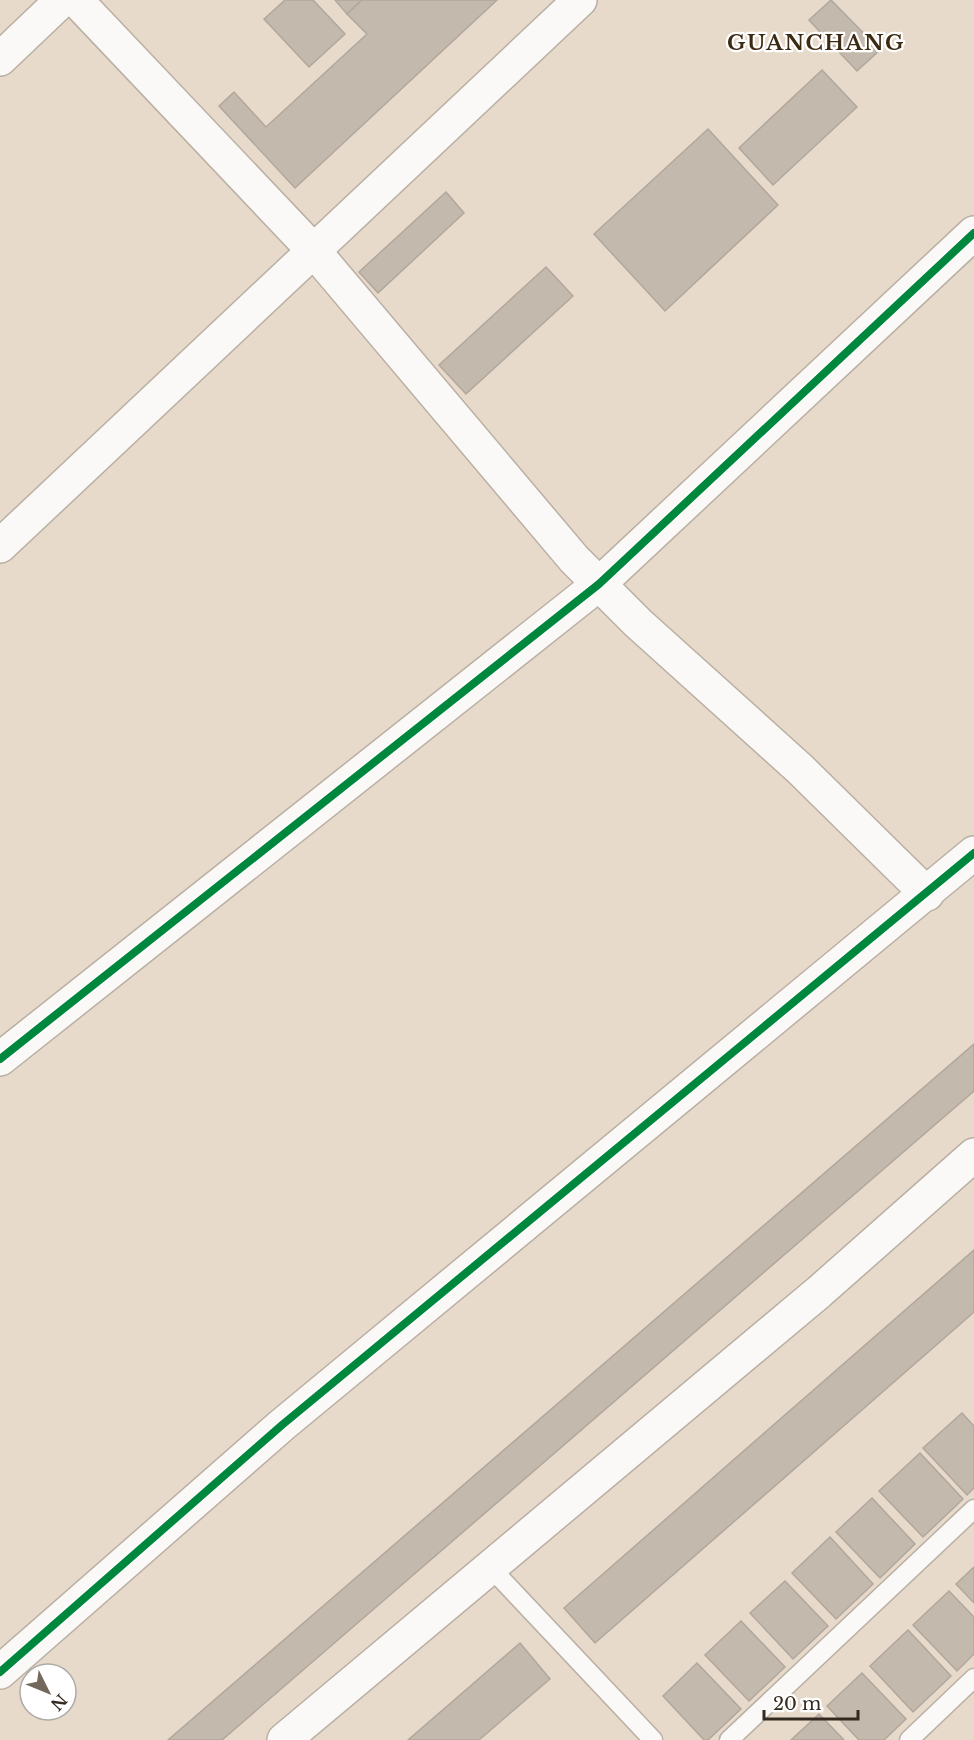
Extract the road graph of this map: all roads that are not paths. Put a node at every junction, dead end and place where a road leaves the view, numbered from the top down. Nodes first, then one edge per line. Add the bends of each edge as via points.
1 (62, 0) edge
2 (76, 0) edge
3 (580, 0) edge
4 (0, 58) edge
5 (974, 233) edge
6 (314, 251) junction
7 (0, 546) edge
8 (599, 584) junction
9 (971, 862) edge
10 (927, 894) junction
11 (0, 1059) edge
12 (974, 1155) edge
13 (974, 1509) edge
14 (490, 1568) junction
15 (0, 1672) edge
16 (974, 1678) edge
17 (284, 1740) edge
18 (652, 1740) edge
19 (729, 1740) edge
20 (909, 1740) edge

1 - 4 street
2 - 6 street
3 - 6 street
5 - 8 street
6 - 7 street
6 - 8 street
8 - 10 street via 800,769
8 - 11 street
9 - 10 street
10 - 15 street via 282,1425
12 - 14 street via 819,1292
13 - 19 lane
14 - 17 street
14 - 18 lane
16 - 20 lane

